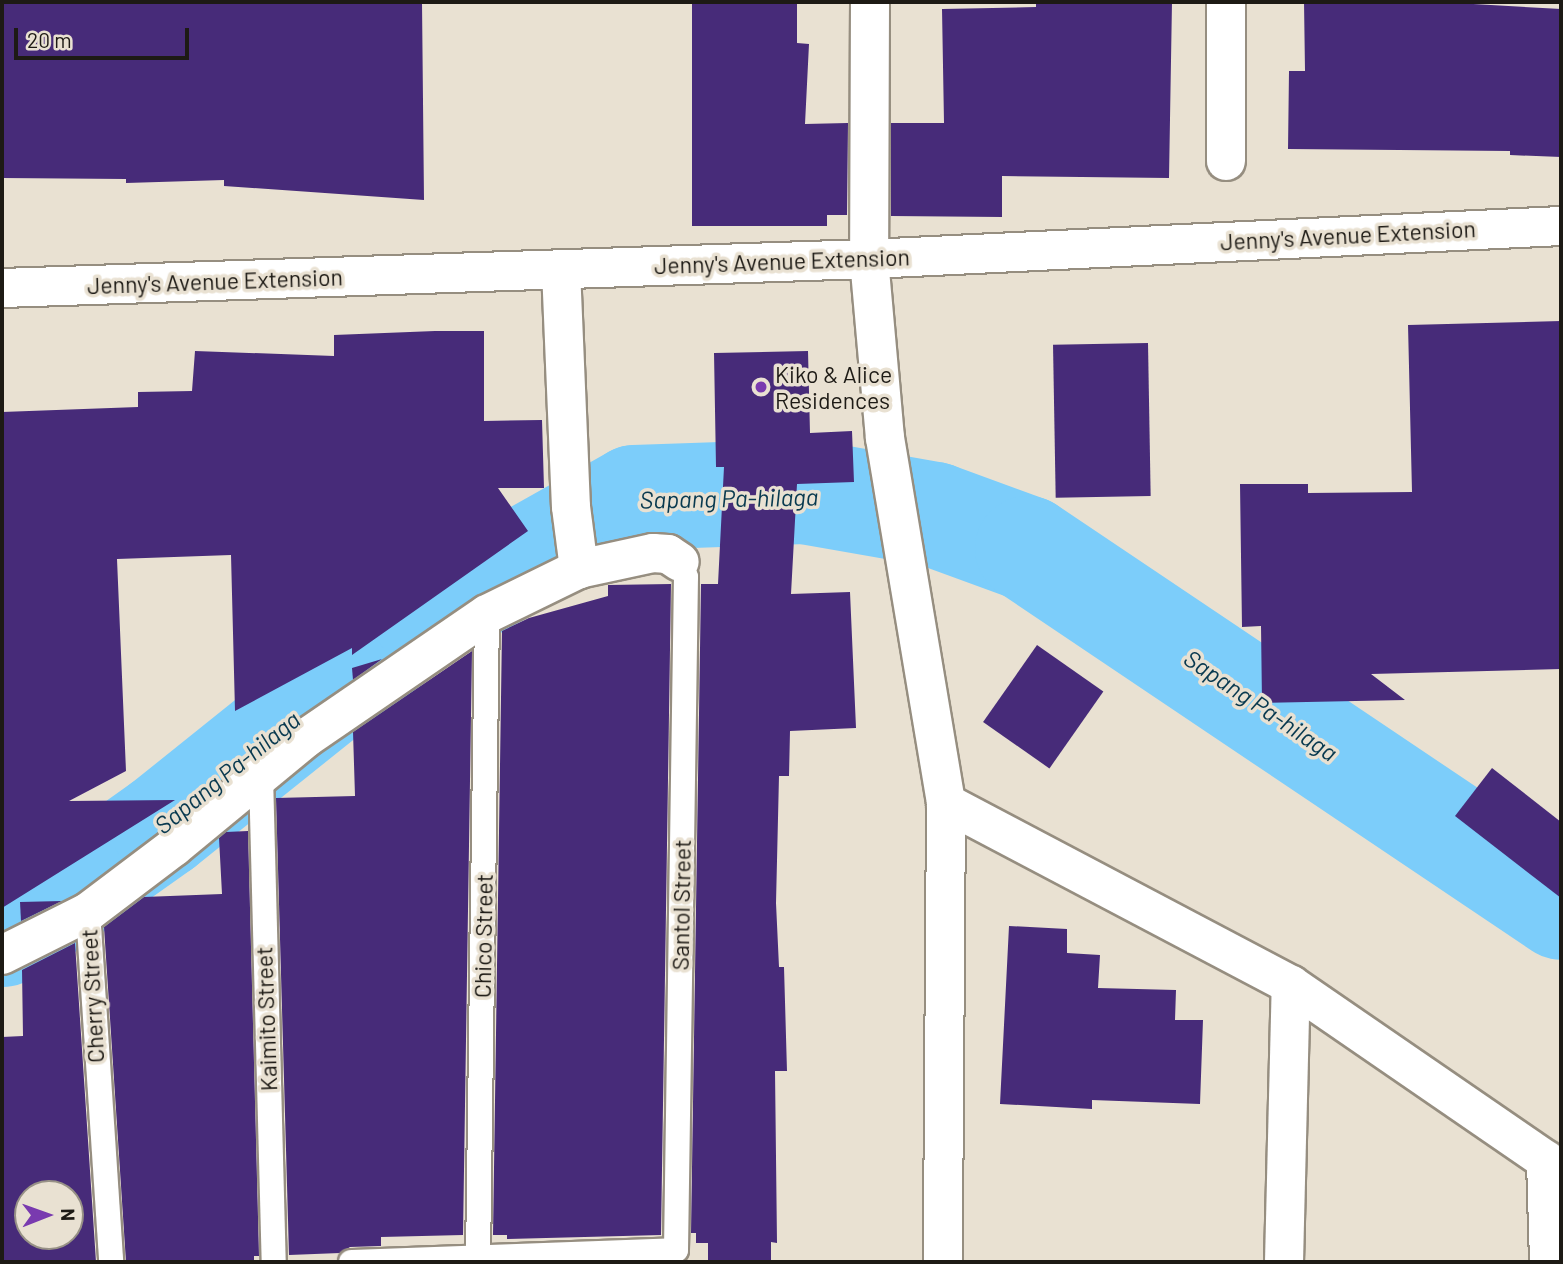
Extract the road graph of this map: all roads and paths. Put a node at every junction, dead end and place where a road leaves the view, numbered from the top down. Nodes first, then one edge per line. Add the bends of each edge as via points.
1 (870, 2) edge
2 (1226, 2) edge
3 (1226, 161) dead end
4 (1561, 226) edge
5 (869, 259) junction
6 (561, 269) junction
7 (2, 288) edge
8 (578, 557) junction
9 (680, 562) joint
10 (487, 614) junction
11 (261, 776) junction
12 (946, 803) junction
13 (88, 912) junction
14 (2, 955) edge
15 (1291, 985) junction
16 (478, 1258) junction
17 (106, 1262) edge
18 (111, 1262) edge
19 (274, 1262) edge
20 (351, 1262) edge
21 (943, 1262) edge
22 (1284, 1262) edge
23 (1549, 1262) edge

1 - 5 street
2 - 3 street
4 - 5 street, Jenny's Avenue Extension
5 - 6 street, Jenny's Avenue Extension
5 - 12 street via 885,438
6 - 7 street, Jenny's Avenue Extension
6 - 8 street via 570,507
8 - 9 street via 653,553 668,554
8 - 10 street
9 - 16 lane, Santol Street via 686,577 676,1250
10 - 11 street via 306,738
10 - 16 lane, Chico Street
11 - 13 street
11 - 19 lane, Kaimito Street
12 - 15 street
12 - 21 street
13 - 14 street
13 - 17 lane, Cherry Street
13 - 18 lane, Cherry Street
15 - 22 street
15 - 23 street via 1546,1160
16 - 20 lane

